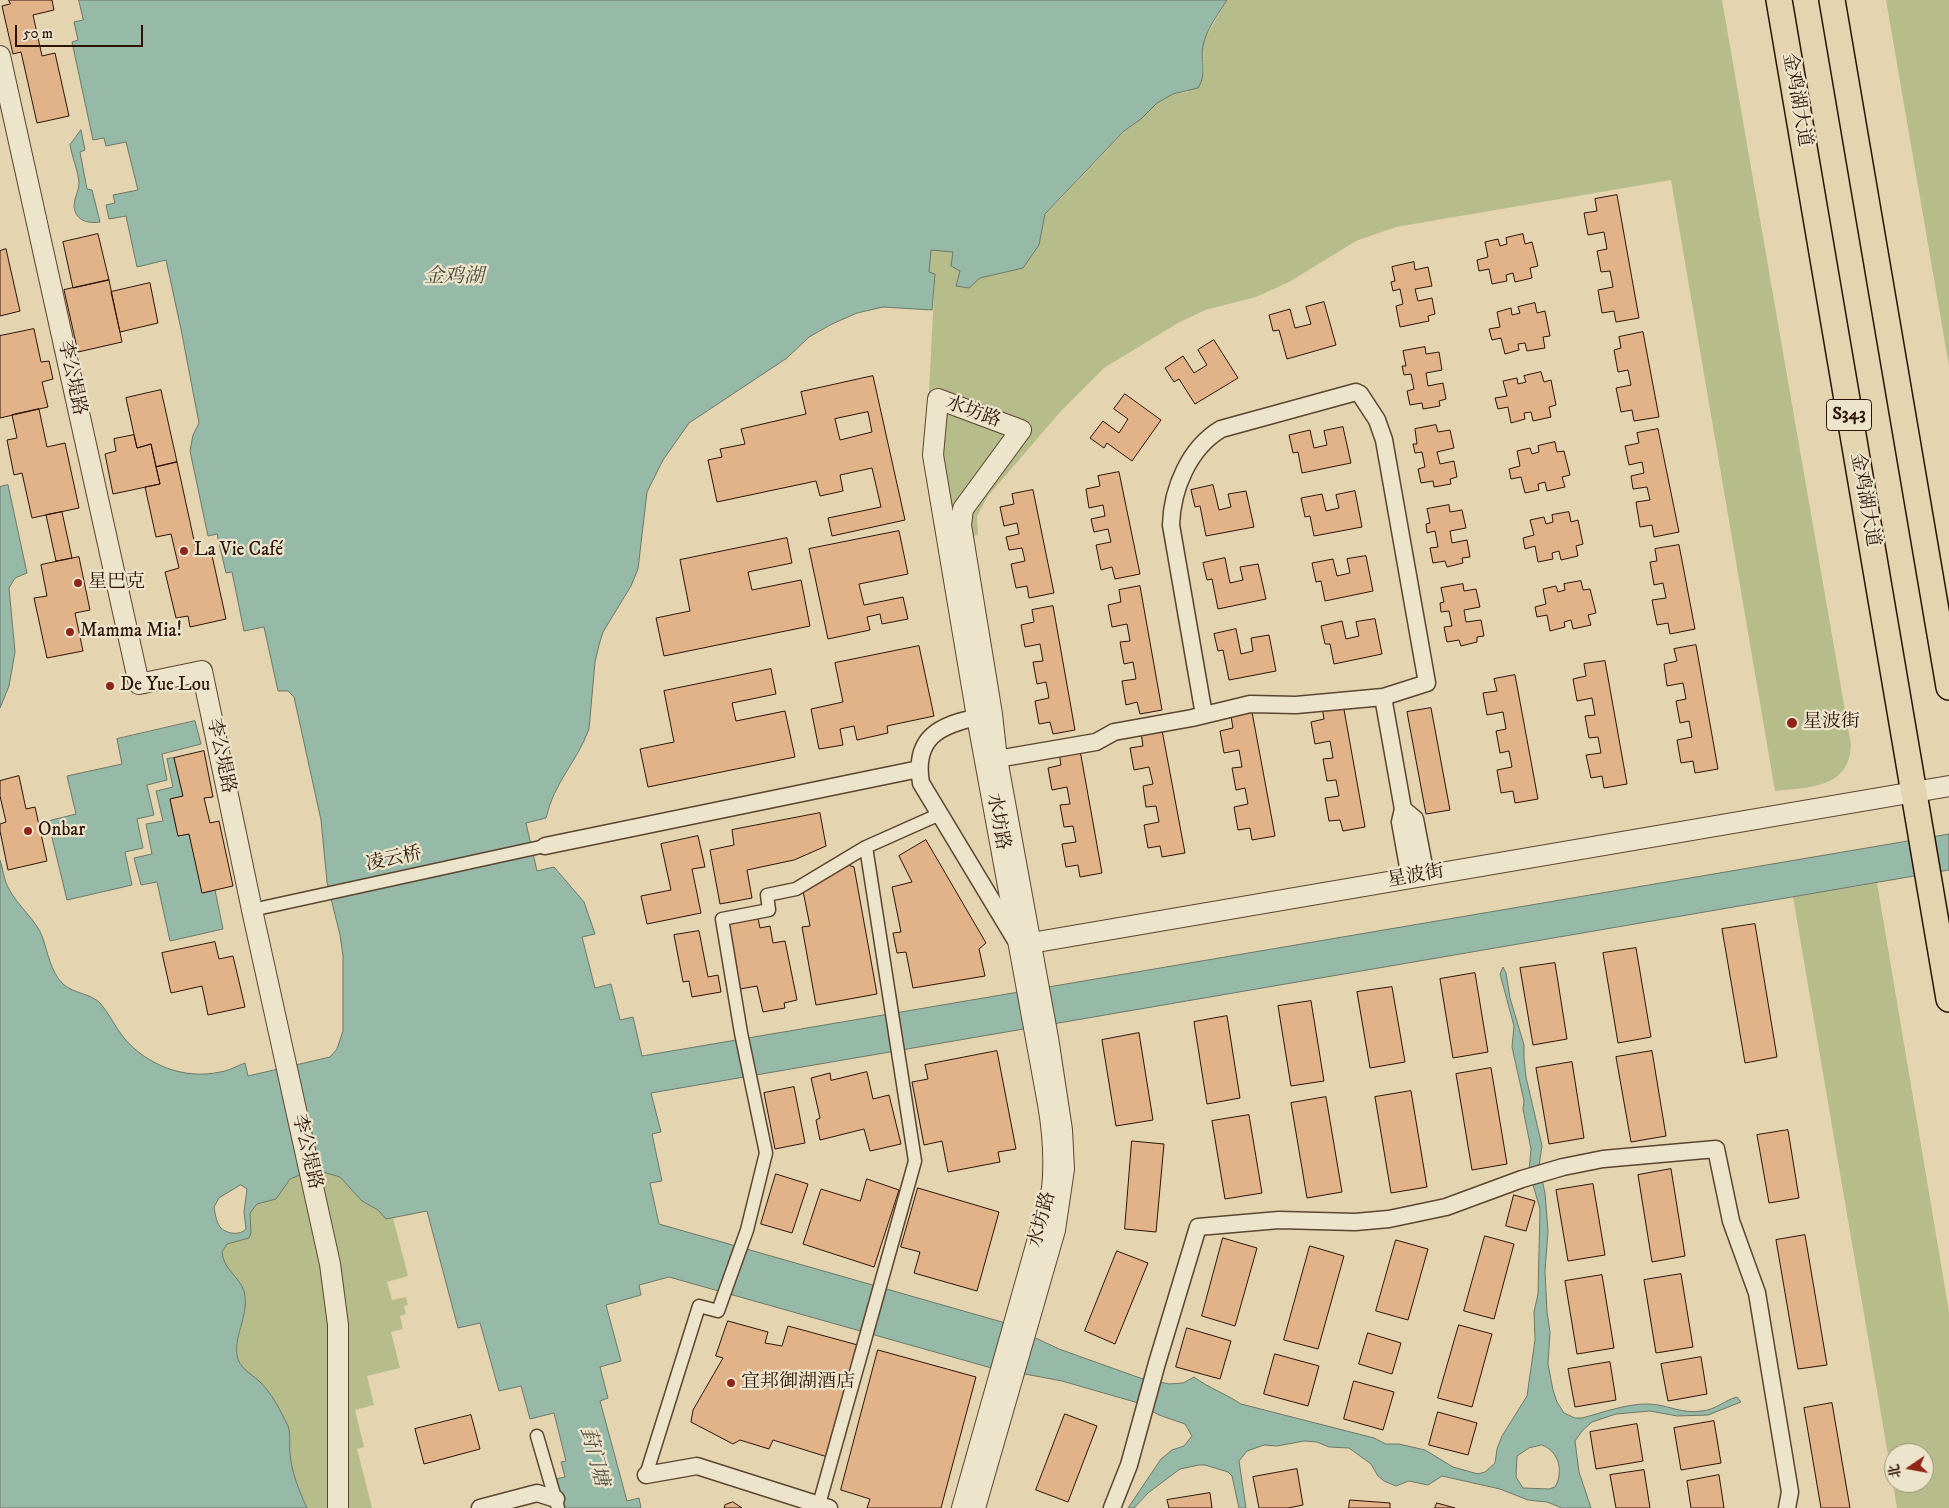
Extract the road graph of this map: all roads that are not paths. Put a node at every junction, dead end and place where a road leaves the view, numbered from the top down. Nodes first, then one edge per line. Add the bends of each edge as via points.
1 (1779, 0) edge
2 (1832, 0) edge
3 (0, 56) edge
4 (1949, 687) edge
5 (1383, 697) junction
6 (1204, 715) junction
7 (984, 716) junction
8 (997, 759) junction
9 (919, 769) junction
10 (1949, 786) edge
11 (1913, 792) junction
12 (940, 814) junction
13 (545, 846) joint
14 (866, 847) junction
15 (1418, 877) junction
16 (252, 910) junction
17 (1025, 944) junction
18 (1949, 999) edge
19 (1004, 1381) junction
20 (537, 1436) dead end
21 (646, 1475) joint
22 (557, 1504) edge
23 (822, 1507) edge
24 (338, 1508) edge
25 (480, 1508) edge
26 (962, 1508) edge
27 (975, 1508) edge
28 (1112, 1508) edge
29 (1786, 1508) edge

1 - 11 main road, 金鸡湖大道 / S343
2 - 4 main road
3 - 16 street, 李公堤路 via 139,684 202,670
5 - 6 street via 1296,705 1250,704
5 - 6 street via 1427,683 1384,440 1377,420 1356,392 1221,429 1201,445 1184,471 1171,525
5 - 15 street via 1403,809 1415,819
6 - 8 street via 1114,732 1096,742
7 - 7 street, 水坊路 via 961,515 962,509 1021,430 938,399 933,454
7 - 8 street, 水坊路
7 - 9 street via 949,724 936,732 925,745
7 - 17 street, 水坊路
8 - 17 street, 水坊路
9 - 12 street via 921,783
9 - 13 street
10 - 11 street, 星波街
11 - 15 street, 星波街
11 - 18 main road, 金鸡湖大道 / S343
12 - 14 street
12 - 17 street
13 - 16 street, 凌云桥
14 - 21 street via 796,889 767,895 769,910 722,919 766,1153 746,1230 718,1311 699,1306
14 - 23 street via 915,1161
15 - 17 street, 星波街
16 - 24 street, 李公堤路 via 330,1264 338,1325
17 - 19 street, 水坊路 via 1062,1130 1064,1168 1055,1230 1022,1318
19 - 26 street, 水坊路
19 - 27 street, 水坊路
20 - 22 street
21 - 23 street via 698,1466
22 - 25 street via 537,1493
28 - 29 street via 1124,1480 1198,1227 1279,1220 1355,1222 1389,1219 1446,1208 1552,1169 1603,1159 1716,1149 1731,1221 1759,1305 1790,1492

